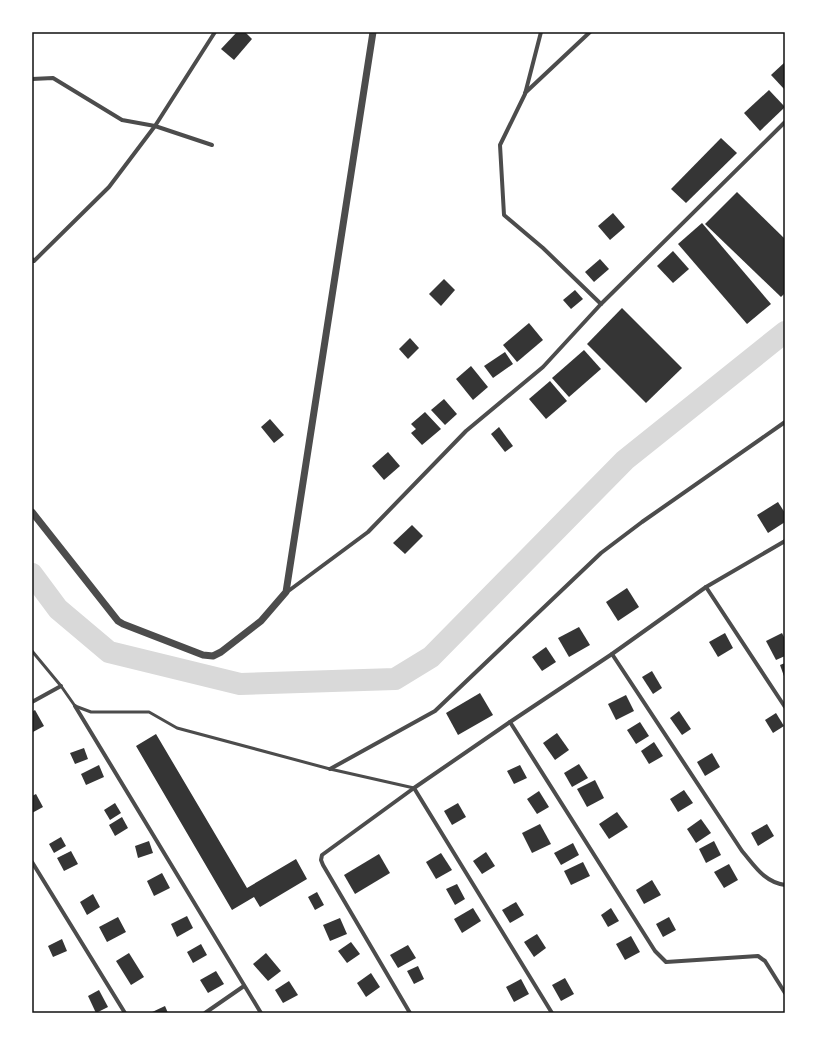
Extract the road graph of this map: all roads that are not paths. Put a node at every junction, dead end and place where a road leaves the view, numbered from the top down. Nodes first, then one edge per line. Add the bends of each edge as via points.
1 (215, 32) edge
2 (373, 32) edge
3 (541, 32) edge
4 (590, 32) edge
5 (32, 79) edge
6 (525, 94) junction
7 (785, 122) edge
8 (155, 126) junction
9 (212, 145) dead end
10 (32, 259) edge
11 (601, 304) junction
12 (785, 422) edge
13 (32, 512) edge
14 (785, 541) edge
15 (706, 587) junction
16 (286, 592) junction
17 (32, 651) edge
18 (612, 654) junction
19 (62, 686) junction
20 (32, 702) edge
21 (75, 706) junction
22 (785, 707) edge
23 (510, 722) junction
24 (330, 769) junction
25 (414, 788) junction
26 (32, 862) edge
27 (785, 885) edge
28 (244, 986) junction
29 (785, 993) edge
30 (125, 1013) edge
31 (205, 1013) edge
32 (261, 1013) edge
33 (410, 1013) edge
34 (552, 1013) edge

1 - 8 street
2 - 16 street
3 - 6 street
4 - 6 street
5 - 8 street via 53,78 122,120
6 - 11 street via 500,145 504,215 544,248
7 - 11 street
8 - 9 street
8 - 10 street via 109,187 34,261
11 - 16 street via 543,367 466,431 368,532
12 - 24 street via 601,553 435,711
13 - 16 street via 118,621 203,655 213,656 221,652 261,621
14 - 15 street
15 - 18 street
15 - 22 street
17 - 19 lane
18 - 23 street
18 - 27 street via 742,851 765,878 776,884
19 - 20 street
19 - 21 lane
21 - 24 lane via 91,712 149,712 177,728
21 - 28 street
23 - 25 street
23 - 29 street via 655,951 666,962 758,956 765,961
24 - 25 lane
25 - 33 street via 328,850 322,855 321,860
25 - 34 street
26 - 30 street
28 - 31 street
28 - 32 street

